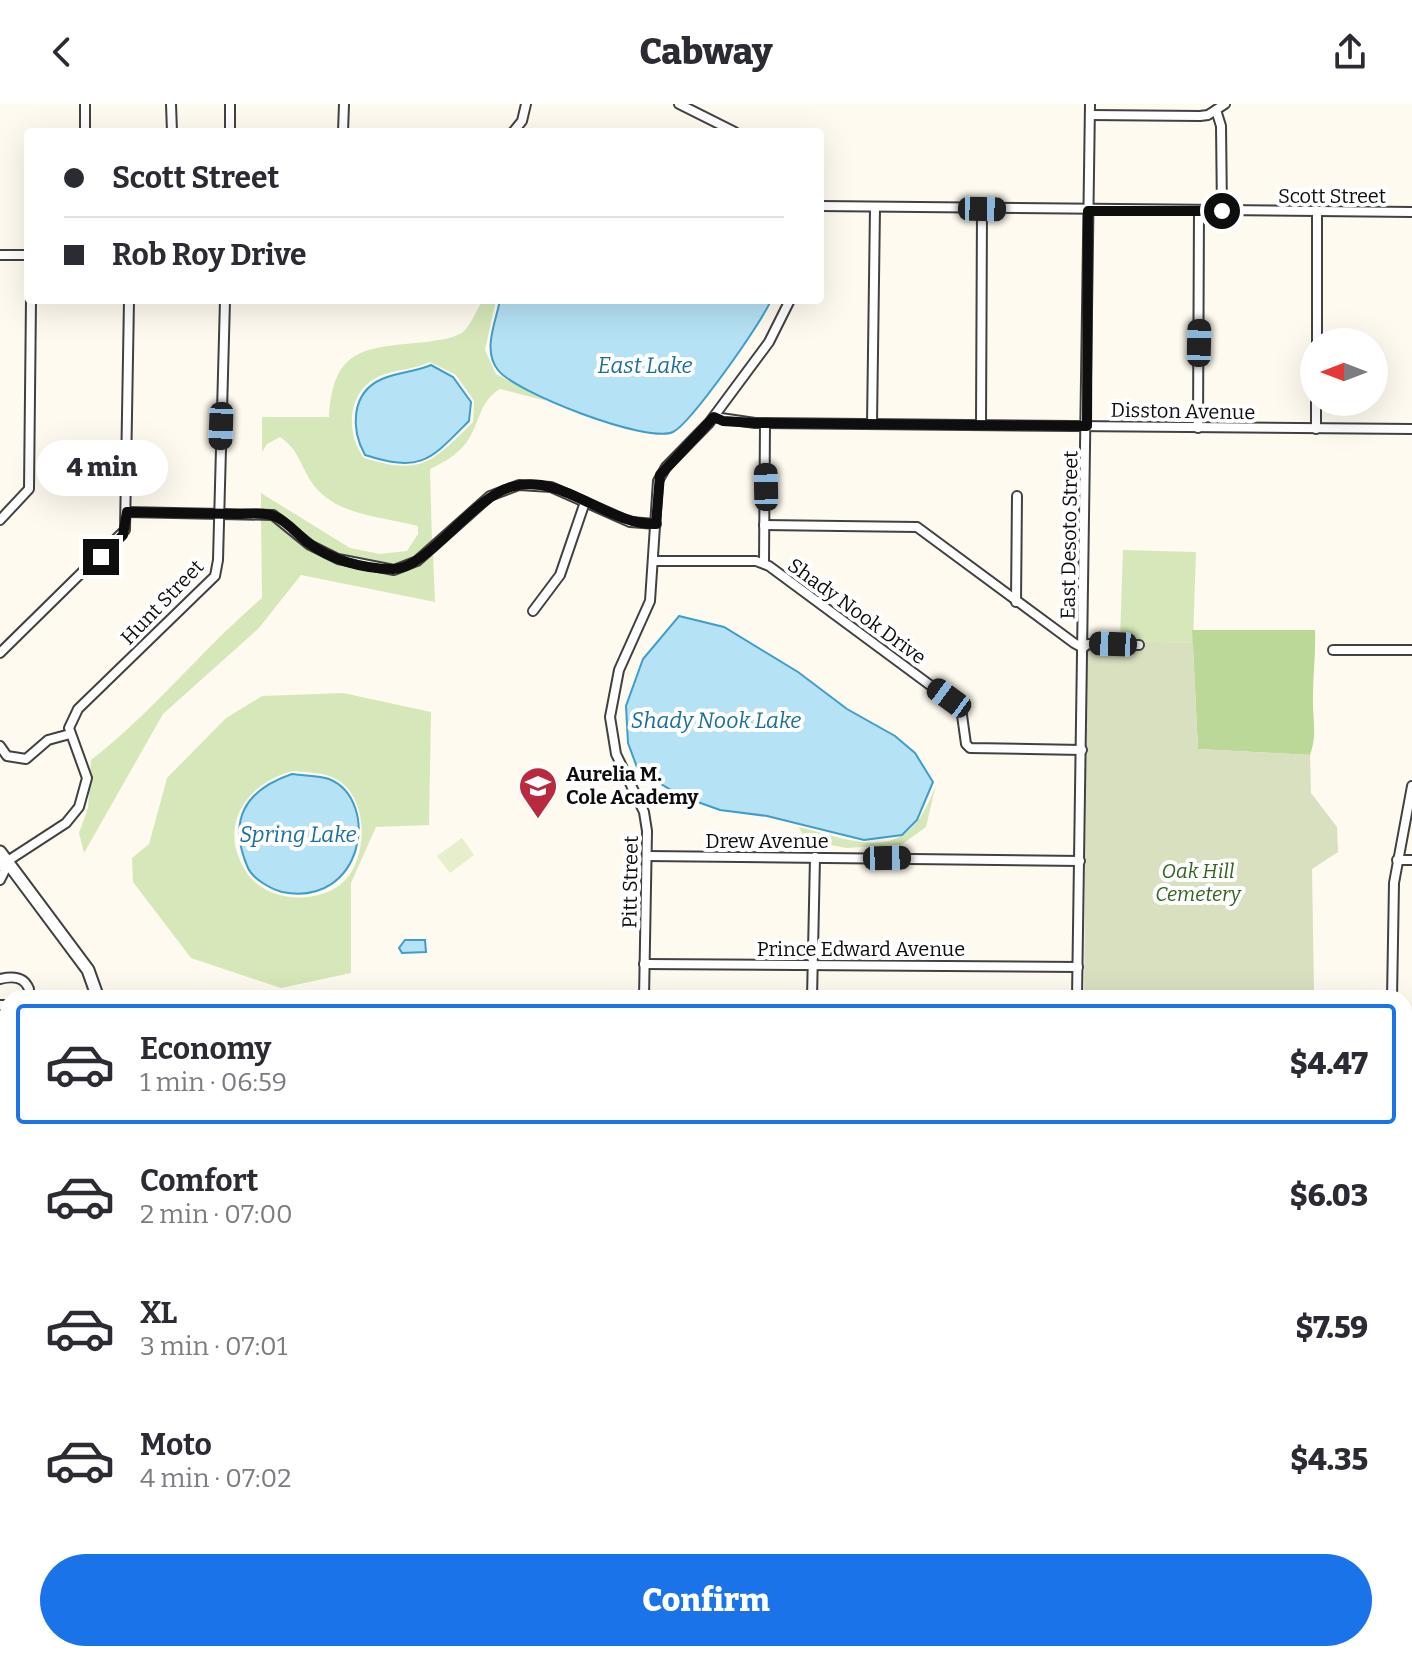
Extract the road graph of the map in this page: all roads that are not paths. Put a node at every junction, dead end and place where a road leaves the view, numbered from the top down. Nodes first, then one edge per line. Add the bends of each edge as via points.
1 (85, 104) edge
2 (171, 104) edge
3 (230, 104) edge
4 (344, 104) edge
5 (526, 104) edge
6 (679, 104) edge
7 (1090, 104) edge
8 (1225, 104) edge
9 (1216, 110) junction
10 (1090, 115) junction
11 (85, 128) edge
12 (172, 128) edge
13 (230, 128) edge
14 (343, 128) edge
15 (516, 128) edge
16 (727, 128) edge
17 (824, 206) edge
18 (875, 208) junction
19 (982, 209) junction
20 (1088, 211) junction
21 (1199, 211) junction
22 (1222, 211) junction
23 (1317, 212) junction
24 (1412, 212) edge
25 (0, 255) edge
26 (24, 255) edge
27 (31, 304) edge
28 (129, 304) edge
29 (225, 304) edge
30 (788, 304) edge
31 (1317, 328) edge
32 (1316, 416) edge
33 (714, 417) junction
34 (765, 423) junction
35 (872, 424) junction
36 (981, 425) junction
37 (1087, 426) junction
38 (1198, 428) junction
39 (1316, 429) junction
40 (1412, 429) edge
41 (1017, 496) dead end
42 (585, 502) junction
43 (127, 512) junction
44 (218, 513) junction
45 (0, 520) edge
46 (656, 524) junction
47 (764, 525) junction
48 (654, 561) junction
49 (764, 563) junction
50 (1016, 602) junction
51 (533, 611) dead end
52 (1139, 645) dead end
53 (1083, 648) junction
54 (1333, 650) dead end
55 (1412, 650) edge
56 (0, 653) edge
57 (70, 734) junction
58 (0, 746) edge
59 (1082, 750) junction
60 (1412, 786) edge
61 (0, 852) edge
62 (647, 856) junction
63 (815, 857) junction
64 (1397, 860) junction
65 (1412, 860) edge
66 (1080, 861) junction
67 (4, 865) edge
68 (0, 880) edge
69 (644, 964) junction
70 (813, 966) junction
71 (1078, 967) junction
72 (0, 979) edge
73 (29, 990) edge
74 (95, 990) edge
75 (644, 990) edge
76 (812, 990) edge
77 (1077, 990) edge
78 (1392, 990) edge

1 - 11 street
2 - 12 street
3 - 13 street
4 - 14 street
5 - 15 street
6 - 16 street
7 - 10 street, East Desoto Street
8 - 9 street
9 - 10 street via 1200,116
9 - 22 street via 1221,126
10 - 20 street, East Desoto Street
17 - 18 street, Scott Street
18 - 19 street, Scott Street
18 - 35 street
19 - 20 street, Scott Street
19 - 36 street
20 - 21 street, Scott Street
20 - 37 street, East Desoto Street
21 - 22 street, Scott Street
21 - 38 street
22 - 23 street, Scott Street
23 - 24 street, Scott Street
23 - 31 street
25 - 26 street
27 - 45 street via 29,489
28 - 43 street
29 - 44 street, Hunt Street
30 - 33 street, Pitt Street via 769,342
32 - 39 street
33 - 34 street, Disston Avenue
33 - 46 street, Pitt Street via 660,475
34 - 35 street, Disston Avenue
34 - 47 street
35 - 36 street, Disston Avenue
36 - 37 street, Disston Avenue
37 - 38 street, Disston Avenue
37 - 53 street, East Desoto Street
38 - 39 street, Disston Avenue
39 - 40 street, Disston Avenue
41 - 50 street
42 - 44 street via 551,487 512,487 490,496 417,561 400,569 338,559 310,545 273,515
42 - 46 street via 630,522
42 - 51 street via 560,575
43 - 44 street
43 - 56 street via 121,537
44 - 57 street, Hunt Street via 215,576 78,709
46 - 48 street, Pitt Street
47 - 49 street
47 - 50 street via 917,527
48 - 49 street
48 - 62 street, Pitt Street via 648,609 619,670 610,717 616,754 646,818
49 - 59 street, Shady Nook Drive via 961,708 970,748
50 - 53 street
52 - 53 street
53 - 59 street, East Desoto Street
54 - 55 street
57 - 58 street via 48,740 26,759 7,756
57 - 67 street via 86,770 84,797 66,823
59 - 66 street, East Desoto Street
60 - 64 street
61 - 67 street
62 - 63 street, Drew Avenue
62 - 69 street, Pitt Street
63 - 66 street, Drew Avenue
63 - 70 street
64 - 65 street
64 - 78 street
66 - 71 street, East Desoto Street
67 - 68 street
67 - 74 street via 88,970
69 - 70 street, Prince Edward Avenue
69 - 75 street, Pitt Street
70 - 71 street, Prince Edward Avenue
70 - 76 street
71 - 77 street, East Desoto Street
72 - 73 street via 15,977

